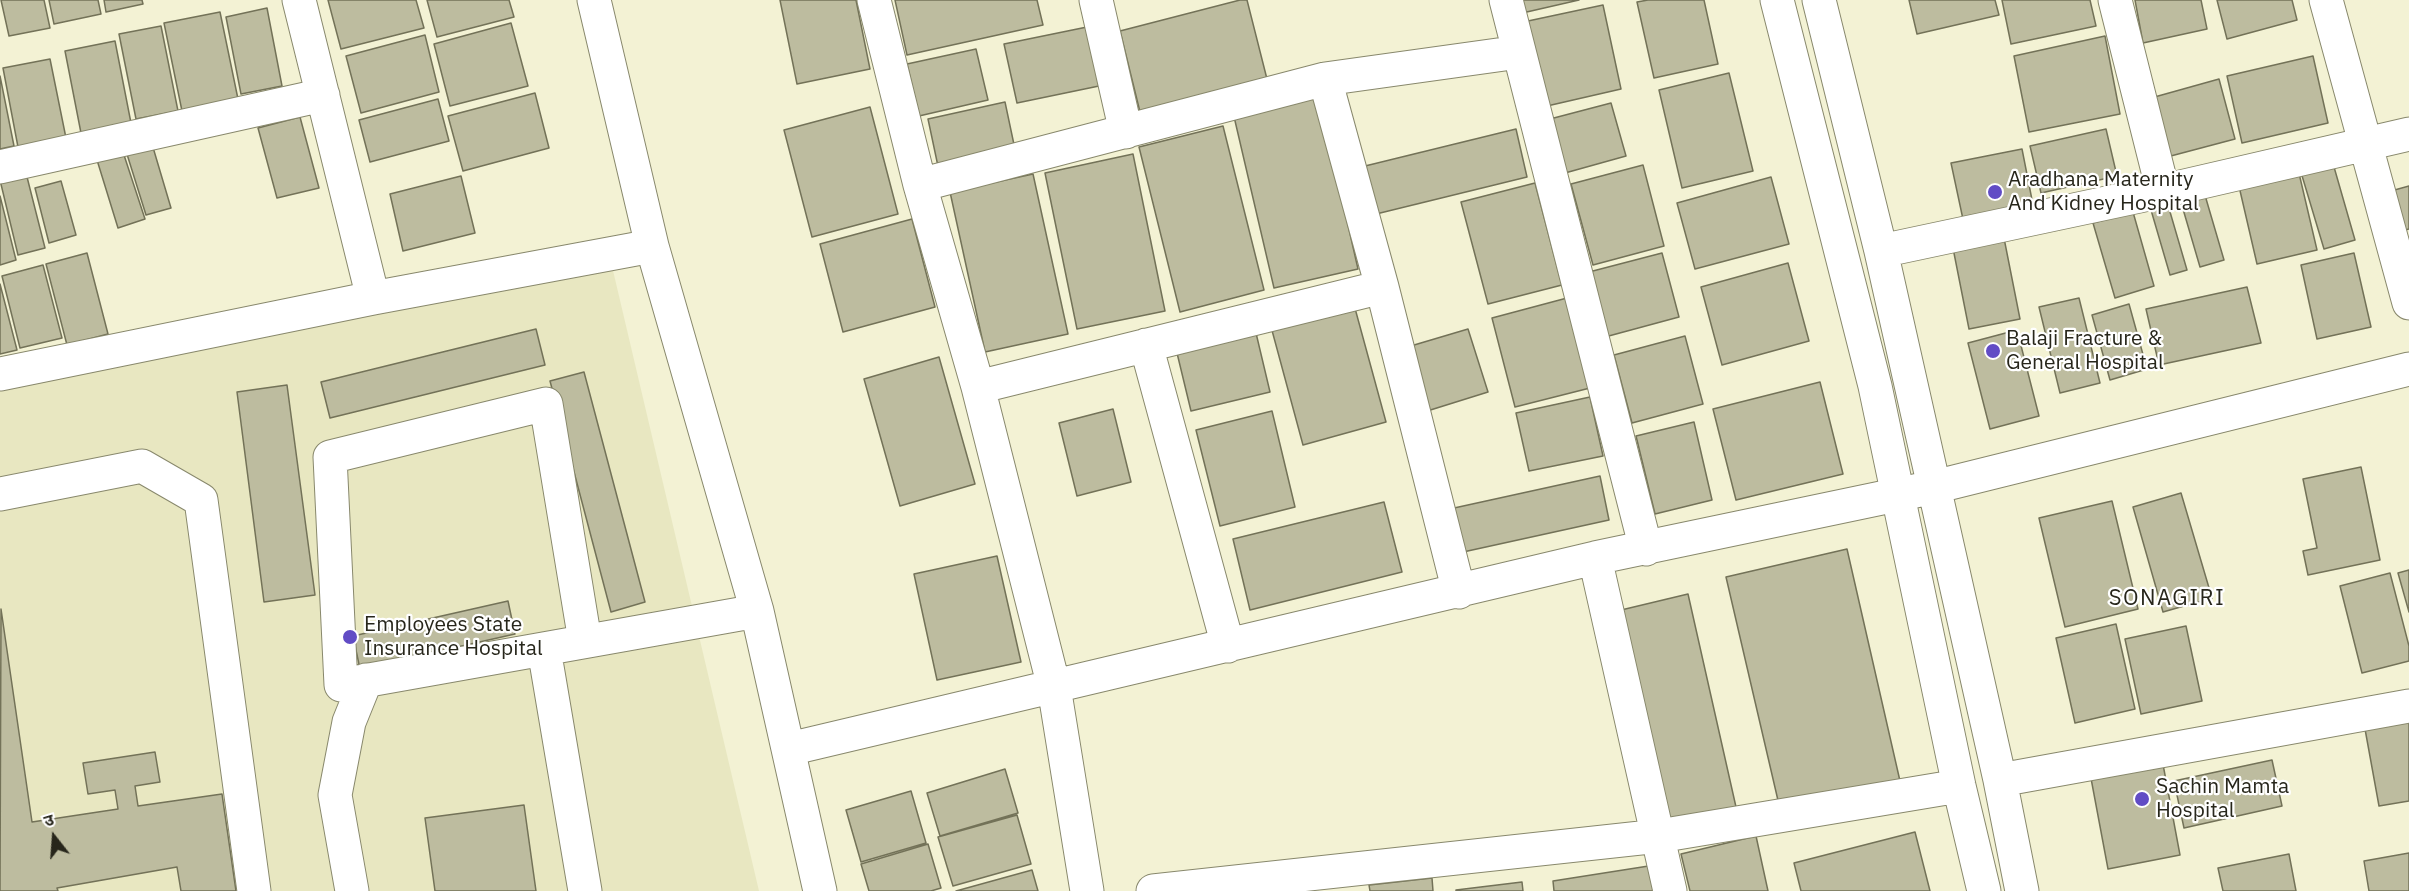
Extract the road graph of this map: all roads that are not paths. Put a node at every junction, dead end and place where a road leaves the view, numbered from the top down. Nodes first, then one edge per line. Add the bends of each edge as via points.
1 (299, 0) edge
2 (594, 0) edge
3 (874, 0) edge
4 (1096, 0) edge
5 (1506, 0) edge
6 (1777, 0) edge
7 (1819, 0) edge
8 (2115, 0) edge
9 (2326, 0) edge
10 (1519, 52) junction
11 (1325, 79) junction
12 (323, 94) junction
13 (1126, 132) junction
14 (2409, 134) edge
15 (2365, 143) junction
16 (0, 167) edge
17 (920, 185) junction
18 (2163, 191) junction
19 (652, 246) junction
20 (1881, 251) junction
21 (1382, 287) junction
22 (373, 297) junction
23 (2409, 303) edge
24 (1146, 345) junction
25 (2409, 369) edge
26 (0, 374) edge
27 (978, 387) junction
28 (1934, 487) junction
29 (1898, 493) junction
30 (0, 494) edge
31 (1646, 549) junction
32 (1595, 558) junction
33 (1459, 592) junction
34 (757, 611) junction
35 (585, 640) junction
36 (1228, 646) junction
37 (544, 649) junction
38 (366, 680) junction
39 (1054, 687) junction
40 (2409, 706) edge
41 (789, 749) junction
42 (2000, 780) junction
43 (1959, 786) junction
44 (1659, 836) junction
45 (254, 891) edge
46 (351, 891) edge
47 (585, 891) edge
48 (820, 891) edge
49 (1087, 891) edge
50 (1153, 891) edge
51 (1670, 891) edge
52 (1984, 891) edge
53 (2022, 891) edge

1 - 12 street
2 - 19 street
3 - 17 street
4 - 13 street
5 - 10 street
6 - 29 street via 1875,386
7 - 20 street
8 - 18 street
9 - 15 street
10 - 11 street
10 - 31 street
11 - 13 street
11 - 21 street
12 - 16 street
12 - 22 street
13 - 17 street
14 - 15 street
15 - 18 street
15 - 23 street
17 - 27 street
18 - 20 street
19 - 22 street
19 - 34 street
20 - 28 street
21 - 24 street
21 - 33 street
22 - 26 street
24 - 27 street
24 - 36 street
25 - 28 street
27 - 39 street
28 - 29 street
28 - 42 street
29 - 31 street
29 - 43 street
30 - 45 street via 142,466 201,500
31 - 32 street
32 - 33 street
32 - 44 street
33 - 36 street
34 - 35 street
34 - 41 street
35 - 37 street
35 - 38 street via 546,404 330,457 341,685
36 - 39 street
37 - 38 street
37 - 47 street
38 - 46 street via 349,722 335,795
39 - 41 street
39 - 49 street
40 - 42 street
41 - 48 street
42 - 53 street
43 - 44 street
43 - 52 street
44 - 50 street
44 - 51 street

